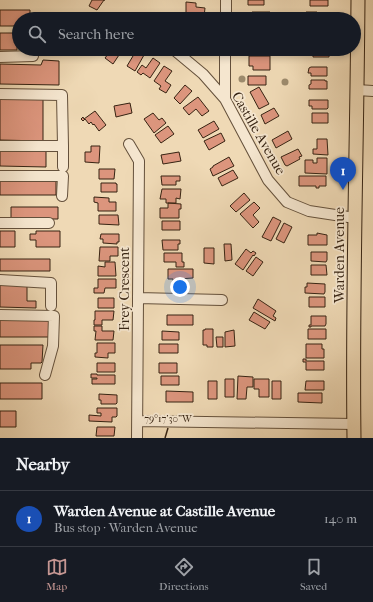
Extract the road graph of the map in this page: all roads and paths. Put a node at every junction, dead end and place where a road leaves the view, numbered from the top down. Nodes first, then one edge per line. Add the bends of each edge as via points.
1 (226, 0) edge
2 (358, 0) edge
3 (226, 12) edge
4 (358, 12) edge
5 (33, 56) edge
6 (181, 56) edge
7 (225, 56) edge
8 (357, 56) edge
9 (0, 57) edge
10 (357, 90) junction
11 (373, 91) edge
12 (0, 94) edge
13 (225, 99) junction
14 (129, 144) dead end
15 (0, 146) edge
16 (63, 146) junction
17 (63, 167) dead end
18 (0, 176) edge
19 (62, 196) dead end
20 (354, 218) junction
21 (0, 223) edge
22 (49, 223) dead end
23 (0, 280) edge
24 (138, 298) junction
25 (222, 300) dead end
26 (51, 306) dead end
27 (0, 315) edge
28 (45, 376) dead end
29 (138, 420) junction
30 (354, 424) junction
31 (137, 438) edge
32 (354, 438) edge

1 - 3 street
2 - 4 main road, Warden Avenue
5 - 9 street
6 - 13 street, Castille Avenue via 203,74
7 - 13 street
8 - 10 main road, Warden Avenue
10 - 11 street
10 - 20 main road, Warden Avenue
12 - 16 street via 62,95
13 - 20 street, Castille Avenue via 268,180 287,202 309,211
14 - 24 street, Frey Crescent via 139,161
15 - 16 street
16 - 17 street
18 - 19 street via 63,176
20 - 30 main road, Warden Avenue
21 - 22 street
23 - 26 street via 51,282
24 - 25 street
24 - 29 street, Frey Crescent
27 - 28 street via 54,316 53,346
29 - 30 street
29 - 31 street, Frey Crescent
30 - 32 main road, Warden Avenue

